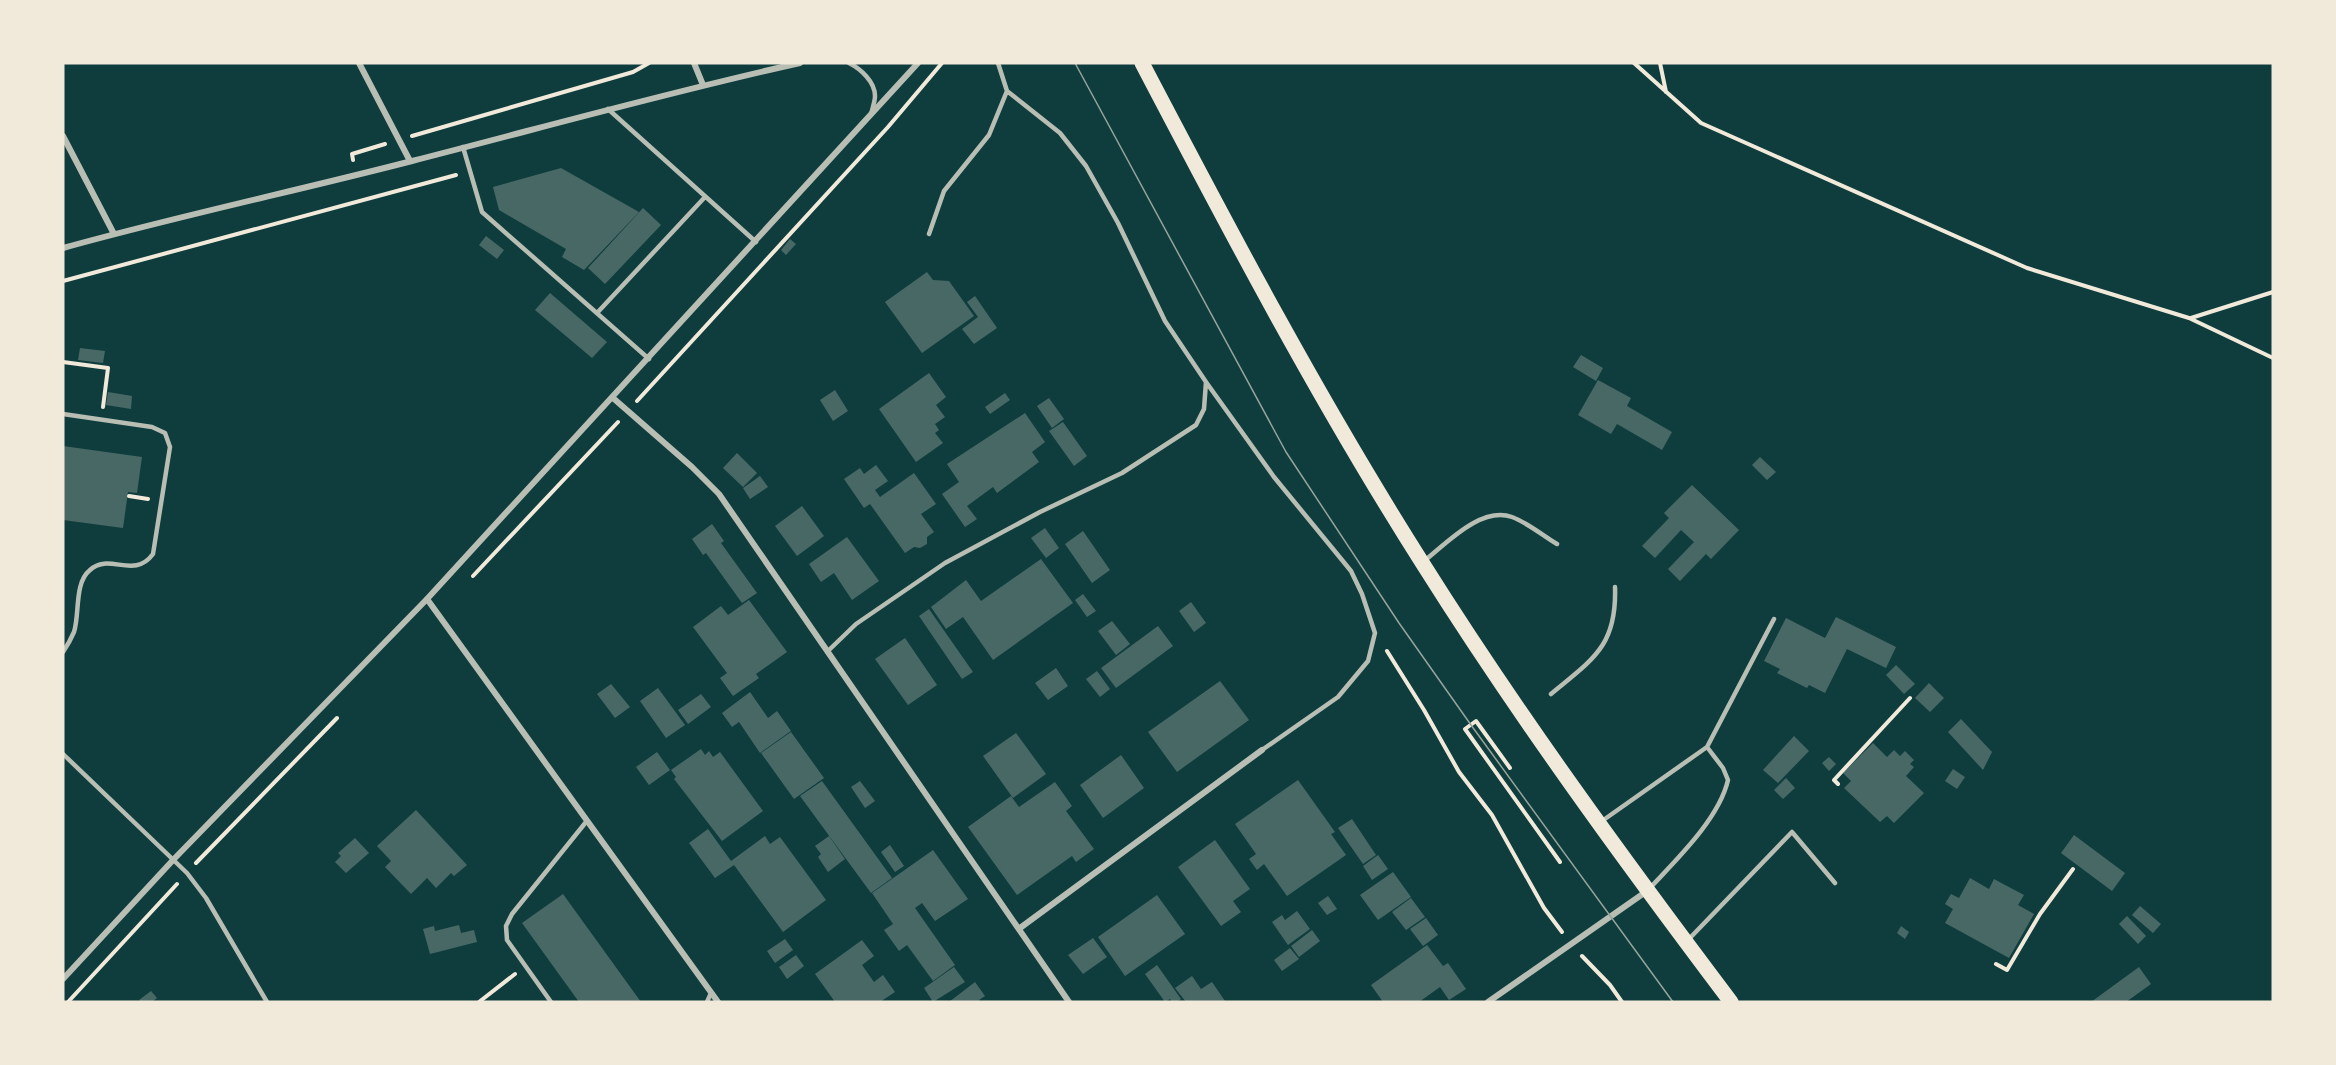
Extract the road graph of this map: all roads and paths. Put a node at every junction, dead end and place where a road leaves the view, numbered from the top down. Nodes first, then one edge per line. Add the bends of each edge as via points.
1 (359, 63) edge
2 (649, 63) edge
3 (694, 63) edge
4 (800, 63) edge
5 (849, 63) edge
6 (918, 63) edge
7 (998, 63) edge
8 (1142, 63) edge
9 (1634, 63) edge
10 (1660, 63) edge
11 (703, 85) junction
12 (1007, 91) junction
13 (1666, 92) junction
14 (608, 110) junction
15 (870, 116) junction
16 (63, 136) edge
17 (399, 140) junction
18 (463, 147) junction
19 (410, 161) junction
20 (470, 171) junction
21 (357, 174) junction
22 (705, 196) junction
23 (364, 199) junction
24 (114, 234) junction
25 (929, 234) dead end
26 (756, 242) junction
27 (63, 248) edge
28 (63, 281) edge
29 (2273, 292) edge
30 (597, 313) junction
31 (2189, 318) junction
32 (2273, 358) edge
33 (649, 359) junction
34 (63, 362) edge
35 (1206, 382) junction
36 (613, 398) junction
37 (63, 414) edge
38 (101, 419) junction
39 (129, 496) dead end
40 (152, 499) dead end
41 (1557, 544) dead end
42 (1422, 563) junction
43 (1615, 587) dead end
44 (427, 599) junction
45 (1774, 619) dead end
46 (1375, 633) junction
47 (829, 650) junction
48 (63, 652) edge
49 (1551, 693) dead end
50 (1910, 698) dead end
51 (1707, 747) junction
52 (1262, 750) joint
53 (63, 754) edge
54 (1510, 768) dead end
55 (1838, 784) dead end
56 (586, 822) junction
57 (1599, 823) junction
58 (174, 859) junction
59 (1560, 862) dead end
60 (2073, 869) dead end
61 (1834, 883) dead end
62 (1647, 891) junction
63 (1020, 928) junction
64 (1686, 942) junction
65 (1570, 944) junction
66 (1996, 964) dead end
67 (526, 967) junction
68 (63, 979) edge
69 (711, 993) junction
70 (267, 1002) edge
71 (479, 1002) edge
72 (551, 1002) edge
73 (707, 1002) edge
74 (718, 1002) edge
75 (1070, 1002) edge
76 (1488, 1002) edge
77 (1622, 1002) edge
78 (1731, 1002) edge

1 - 17 street
2 - 17 path via 633,72
3 - 11 street
4 - 11 street
5 - 15 lane via 870,80 875,95
6 - 15 street
7 - 12 lane
8 - 42 main road via 1248,267
9 - 13 path
10 - 13 path
11 - 14 street
12 - 25 lane via 989,135 944,191
12 - 35 lane via 1060,133 1086,166 1165,321
13 - 31 path via 1701,123 2027,268
14 - 18 street
14 - 22 lane
15 - 26 street
16 - 24 street
17 - 19 street
17 - 21 path via 352,154
18 - 19 street
18 - 20 lane
19 - 21 street
20 - 23 path
20 - 30 lane via 482,212
21 - 23 path
21 - 24 street
22 - 26 lane
22 - 30 lane
23 - 28 path
24 - 27 street
26 - 33 street
29 - 31 path
30 - 33 lane
31 - 32 path
33 - 36 street
34 - 38 path via 108,368
35 - 46 lane via 1274,477 1351,571
35 - 47 lane via 1204,410 1196,425 1122,473 945,563 856,624
36 - 44 street
36 - 47 street via 719,494
37 - 38 lane
38 - 48 lane via 152,427 165,433 169,440 156,544 149,560 140,565 99,564 90,569 81,585 75,630
39 - 40 path
41 - 42 lane via 1524,522 1495,514 1481,518
42 - 57 main road
43 - 49 lane via 1612,630 1593,659
44 - 56 street
44 - 58 street
45 - 51 lane
46 - 52 lane via 1368,661 1338,697
46 - 65 path
47 - 63 street
50 - 55 path via 1834,780
51 - 57 lane
51 - 62 lane via 1724,768 1728,780 1721,802
52 - 63 street
53 - 58 lane
54 - 59 path via 1476,721 1465,729
56 - 67 lane via 506,926 507,940
56 - 69 street
57 - 62 main road
58 - 68 street
58 - 70 lane via 206,898
60 - 66 path via 2040,914 2007,970
61 - 64 lane via 1792,832
62 - 64 main road
62 - 65 street
63 - 75 street
64 - 78 main road
65 - 76 street
65 - 77 path
67 - 71 path
67 - 72 lane
69 - 73 lane
69 - 74 street

